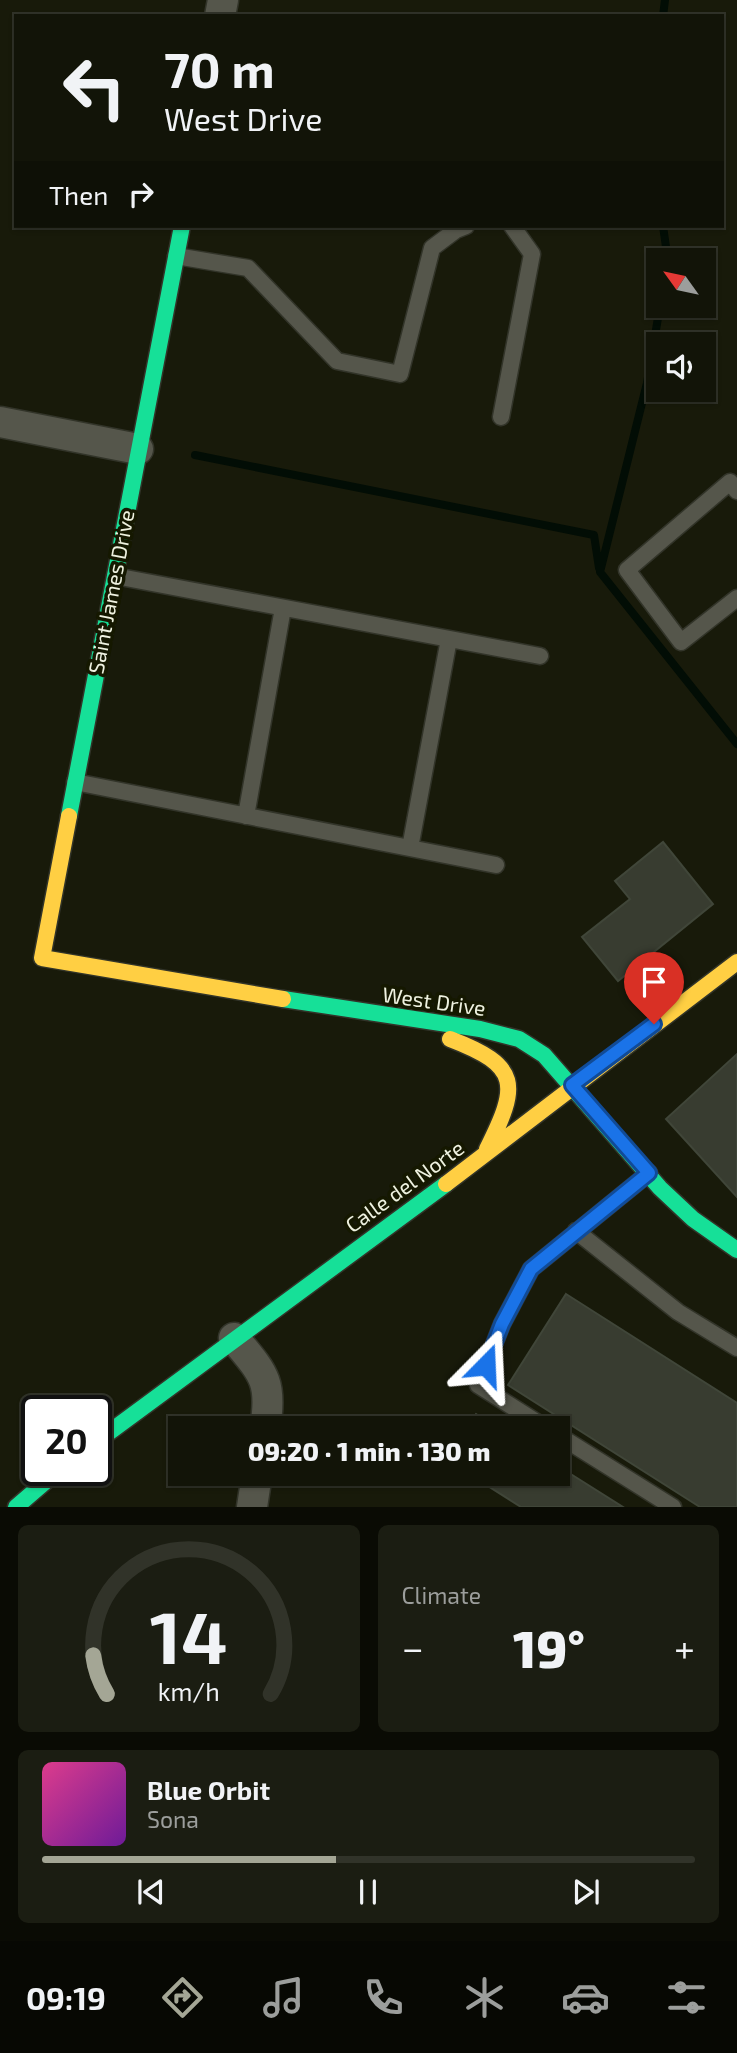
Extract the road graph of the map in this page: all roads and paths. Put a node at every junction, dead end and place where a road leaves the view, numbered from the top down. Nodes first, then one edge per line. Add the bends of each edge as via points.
1 (181, 228) edge
2 (461, 228) edge
3 (513, 228) edge
4 (176, 256) junction
5 (501, 417) dead end
6 (0, 422) edge
7 (138, 449) junction
8 (737, 491) edge
9 (115, 576) junction
10 (736, 600) edge
11 (283, 608) junction
12 (449, 639) junction
13 (540, 656) dead end
14 (75, 782) junction
15 (246, 816) junction
16 (410, 848) junction
17 (496, 864) dead end
18 (42, 958) joint
19 (737, 962) edge
20 (414, 1021) junction
21 (572, 1085) junction
22 (484, 1156) junction
23 (649, 1173) junction
24 (576, 1231) junction
25 (737, 1250) edge
26 (234, 1338) junction
27 (737, 1348) edge
28 (267, 1416) edge
29 (527, 1416) edge
30 (112, 1430) edge
31 (570, 1443) edge
32 (40, 1486) edge
33 (255, 1486) edge
34 (16, 1507) edge
35 (252, 1507) edge
36 (673, 1507) edge

1 - 4 street, Saint James Drive
2 - 4 lane via 432,248 400,374 337,361 248,268
3 - 5 lane via 532,254
4 - 7 street, Saint James Drive
6 - 7 street
7 - 9 street, Saint James Drive
8 - 10 lane via 730,482 627,570 681,642
9 - 11 lane
9 - 14 street, Saint James Drive
11 - 12 lane
11 - 15 lane
12 - 13 lane
12 - 16 lane
14 - 15 lane
14 - 18 street, Saint James Drive
15 - 16 lane
16 - 17 lane
18 - 20 street, West Drive
19 - 21 street, Calle del Norte
20 - 21 street, West Drive via 519,1039 544,1055
20 - 22 street via 488,1053 505,1070 511,1096
21 - 22 street, Calle del Norte
21 - 23 street, West Drive
22 - 26 street, Calle del Norte
23 - 24 lane
23 - 25 street, West Drive via 693,1219
24 - 27 lane via 678,1312
24 - 29 lane via 531,1269 502,1324 478,1385
26 - 28 street via 259,1369 270,1396
26 - 30 street, Calle del Norte
31 - 36 lane
32 - 34 street
33 - 35 street

